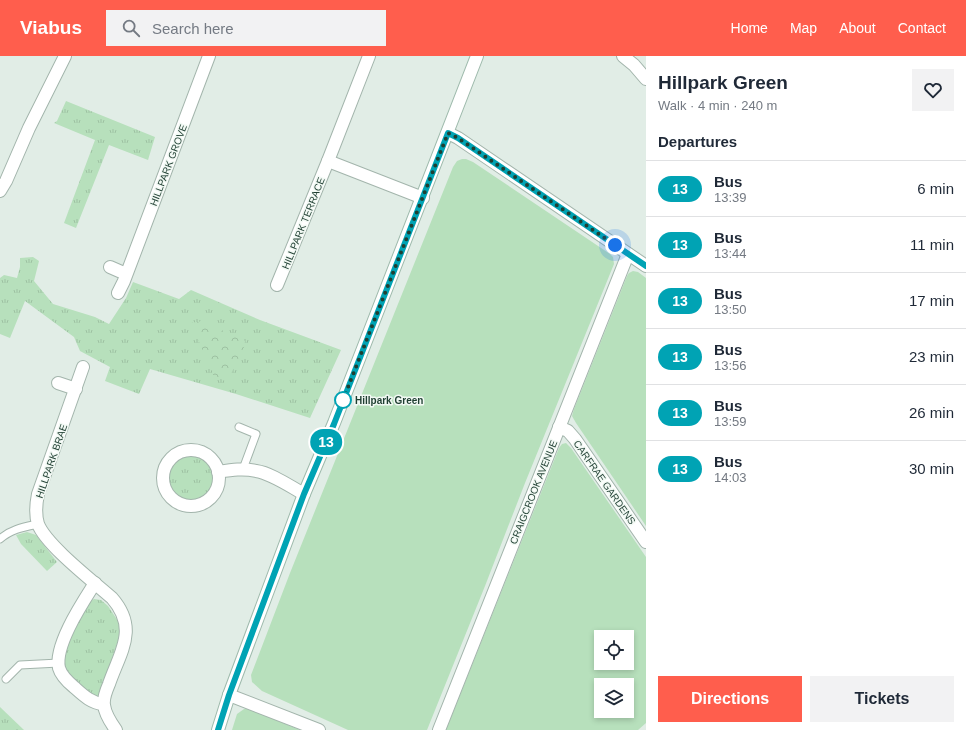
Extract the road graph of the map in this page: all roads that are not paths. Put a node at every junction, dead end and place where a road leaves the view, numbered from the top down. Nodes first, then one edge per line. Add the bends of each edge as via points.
1 (64, 56) edge
2 (209, 56) edge
3 (369, 56) edge
4 (477, 56) edge
5 (622, 56) edge
6 (646, 79) edge
7 (448, 133) junction
8 (328, 161) junction
9 (0, 191) edge
10 (423, 198) junction
11 (628, 254) junction
12 (646, 266) edge
13 (110, 267) dead end
14 (126, 274) junction
15 (278, 286) dead end
16 (118, 293) dead end
17 (83, 367) dead end
18 (58, 383) dead end
19 (76, 390) junction
20 (239, 427) dead end
21 (559, 427) junction
22 (243, 469) junction
23 (218, 472) junction
24 (304, 494) junction
25 (38, 524) junction
26 (0, 539) edge
27 (646, 542) edge
28 (95, 583) junction
29 (59, 663) junction
30 (6, 679) dead end
31 (229, 695) junction
32 (103, 704) junction
33 (116, 730) edge
34 (218, 730) edge
35 (319, 730) edge
36 (438, 730) edge

1 - 9 street
2 - 14 street, HILLPARK GROVE
3 - 8 street, HILLPARK TERRACE
4 - 7 street
5 - 6 street
7 - 10 street
7 - 11 street
8 - 10 street
8 - 15 street, HILLPARK TERRACE
10 - 24 street
11 - 12 street
11 - 21 street, CRAIGCROOK AVENUE
13 - 14 street
14 - 16 street, HILLPARK GROVE
17 - 19 street, HILLPARK BRAE
18 - 19 street
19 - 25 street, HILLPARK BRAE via 38,494
20 - 22 lane via 256,434
21 - 27 street, CARFRAE GARDENS via 568,431 575,439
21 - 36 street, CRAIGCROOK AVENUE
22 - 23 street
22 - 24 street via 263,473
23 - 23 street via 215,492 208,500 199,504 189,506 175,500 168,493 164,483 167,464 183,451 203,453 214,463
24 - 31 street
25 - 26 lane via 16,529
25 - 28 street via 56,549
28 - 29 street via 62,644
28 - 32 street via 116,603 123,614 126,626 124,643
29 - 30 lane via 20,665
29 - 32 street via 60,671 72,686 86,698
31 - 34 street
31 - 35 street
32 - 33 street

